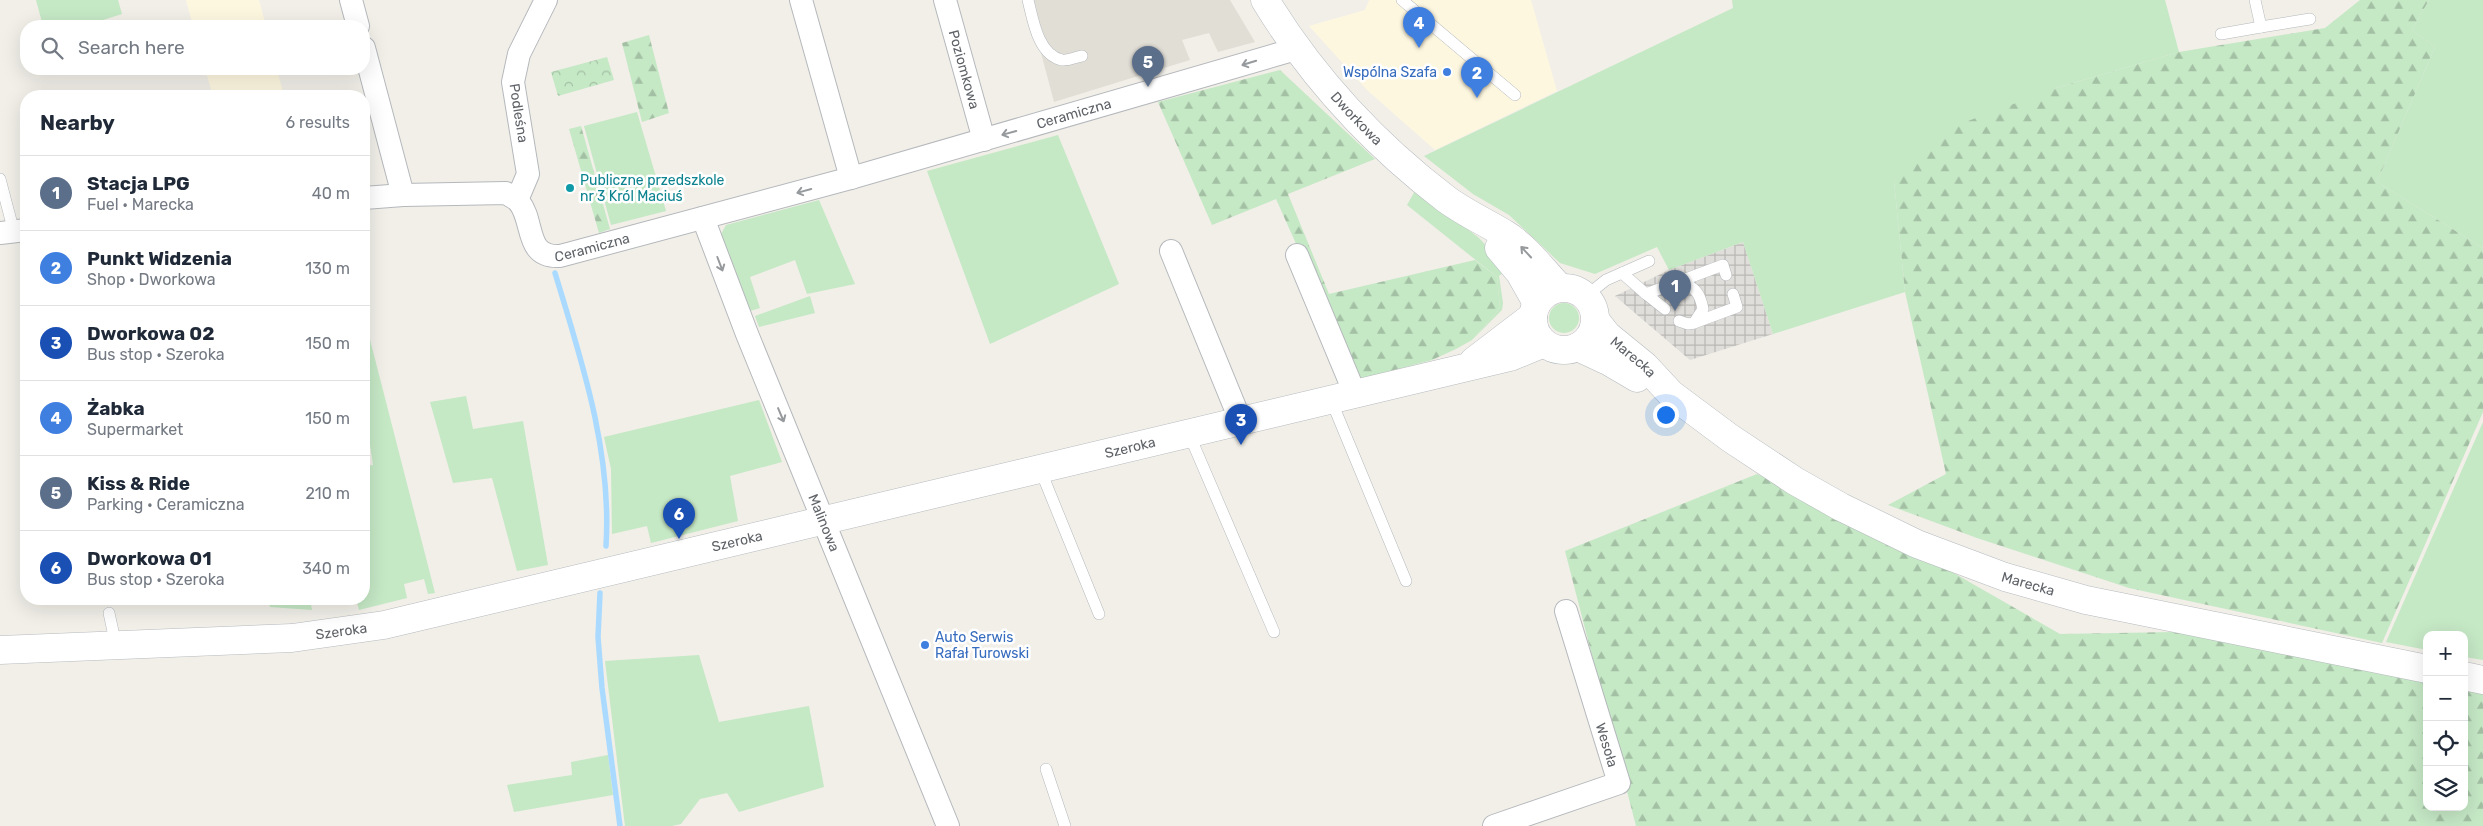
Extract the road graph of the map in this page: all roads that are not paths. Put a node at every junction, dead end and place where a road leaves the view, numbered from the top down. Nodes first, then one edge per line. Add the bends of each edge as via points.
1 (351, 0) edge
2 (546, 0) edge
3 (801, 0) edge
4 (945, 0) edge
5 (1028, 0) edge
6 (1402, 0) edge
7 (2254, 0) edge
8 (1270, 1) edge
9 (2310, 19) dead end
10 (356, 20) edge
11 (2261, 27) junction
12 (2221, 34) dead end
13 (1296, 49) junction
14 (1082, 56) dead end
15 (370, 70) edge
16 (1515, 96) dead end
17 (984, 140) junction
18 (851, 178) junction
19 (0, 179) edge
20 (403, 194) junction
21 (370, 197) edge
22 (517, 200) junction
23 (703, 218) junction
24 (13, 232) edge
25 (1171, 251) dead end
26 (1297, 255) dead end
27 (1649, 261) dead end
28 (1622, 273) junction
29 (1726, 275) dead end
30 (1680, 282) junction
31 (1646, 294) junction
32 (1733, 294) dead end
33 (1586, 296) junction
34 (1543, 302) junction
35 (1665, 309) dead end
36 (1596, 321) junction
37 (1679, 321) dead end
38 (1694, 324) junction
39 (1544, 343) junction
40 (1578, 347) junction
41 (1464, 368) junction
42 (1671, 394) junction
43 (1343, 397) junction
44 (1241, 422) junction
45 (1189, 434) junction
46 (1040, 469) junction
47 (824, 521) junction
48 (1406, 581) dead end
49 (1566, 611) dead end
50 (109, 613) dead end
51 (1100, 614) dead end
52 (1274, 632) dead end
53 (116, 645) junction
54 (0, 650) edge
55 (2423, 668) edge
56 (2468, 677) edge
57 (2483, 680) edge
58 (1046, 769) dead end
59 (948, 826) edge
60 (1066, 826) edge
61 (1494, 826) edge

1 - 10 street
2 - 22 street, Podleśna via 519,54 513,82 528,174
3 - 18 street
4 - 17 street, Poziomkowa
5 - 14 lane via 1043,46 1054,57 1064,60
6 - 16 lane
7 - 11 lane
8 - 13 street, Dworkowa
9 - 11 lane
11 - 12 lane
13 -> 17 street, Ceramiczna
13 - 34 street, Dworkowa via 1379,142 1446,199 1522,247
15 - 20 street
17 - 18 street, Ceramiczna
18 -> 23 street, Ceramiczna
19 - 24 lane
20 - 21 street
20 - 22 street via 506,193
22 - 23 street, Ceramiczna via 539,252 548,257
23 -> 47 street, Malinowa
25 - 44 street
26 - 43 street
27 - 28 lane
28 - 31 lane
28 - 33 lane via 1606,280
29 - 30 lane via 1723,265
30 - 31 lane
30 - 38 lane via 1694,286 1701,297 1703,309
31 - 35 lane
32 - 38 lane via 1737,307
33 - 34 street via 1578,290
33 - 36 street via 1592,303
34 - 39 street via 1535,330
34 - 41 street, Szeroka
36 - 40 street via 1591,336
36 - 42 street, Marecka
37 - 38 lane
39 - 40 street via 1564,350
39 - 41 street, Szeroka via 1510,357
40 - 42 street, Marecka
41 - 43 street, Szeroka
42 - 55 street, Marecka via 1795,481 1841,507 1916,544 2005,577 2086,600
43 - 44 street, Szeroka
43 - 48 lane
44 - 45 street, Szeroka
45 - 46 street, Szeroka
45 - 52 lane
46 - 47 street, Szeroka
46 - 51 lane
47 - 53 street, Szeroka via 384,625 292,638
47 - 59 street, Malinowa
49 - 61 street, Wesoła via 1618,783
50 - 53 lane
53 - 54 street, Szeroka
56 - 57 street
58 - 60 lane

